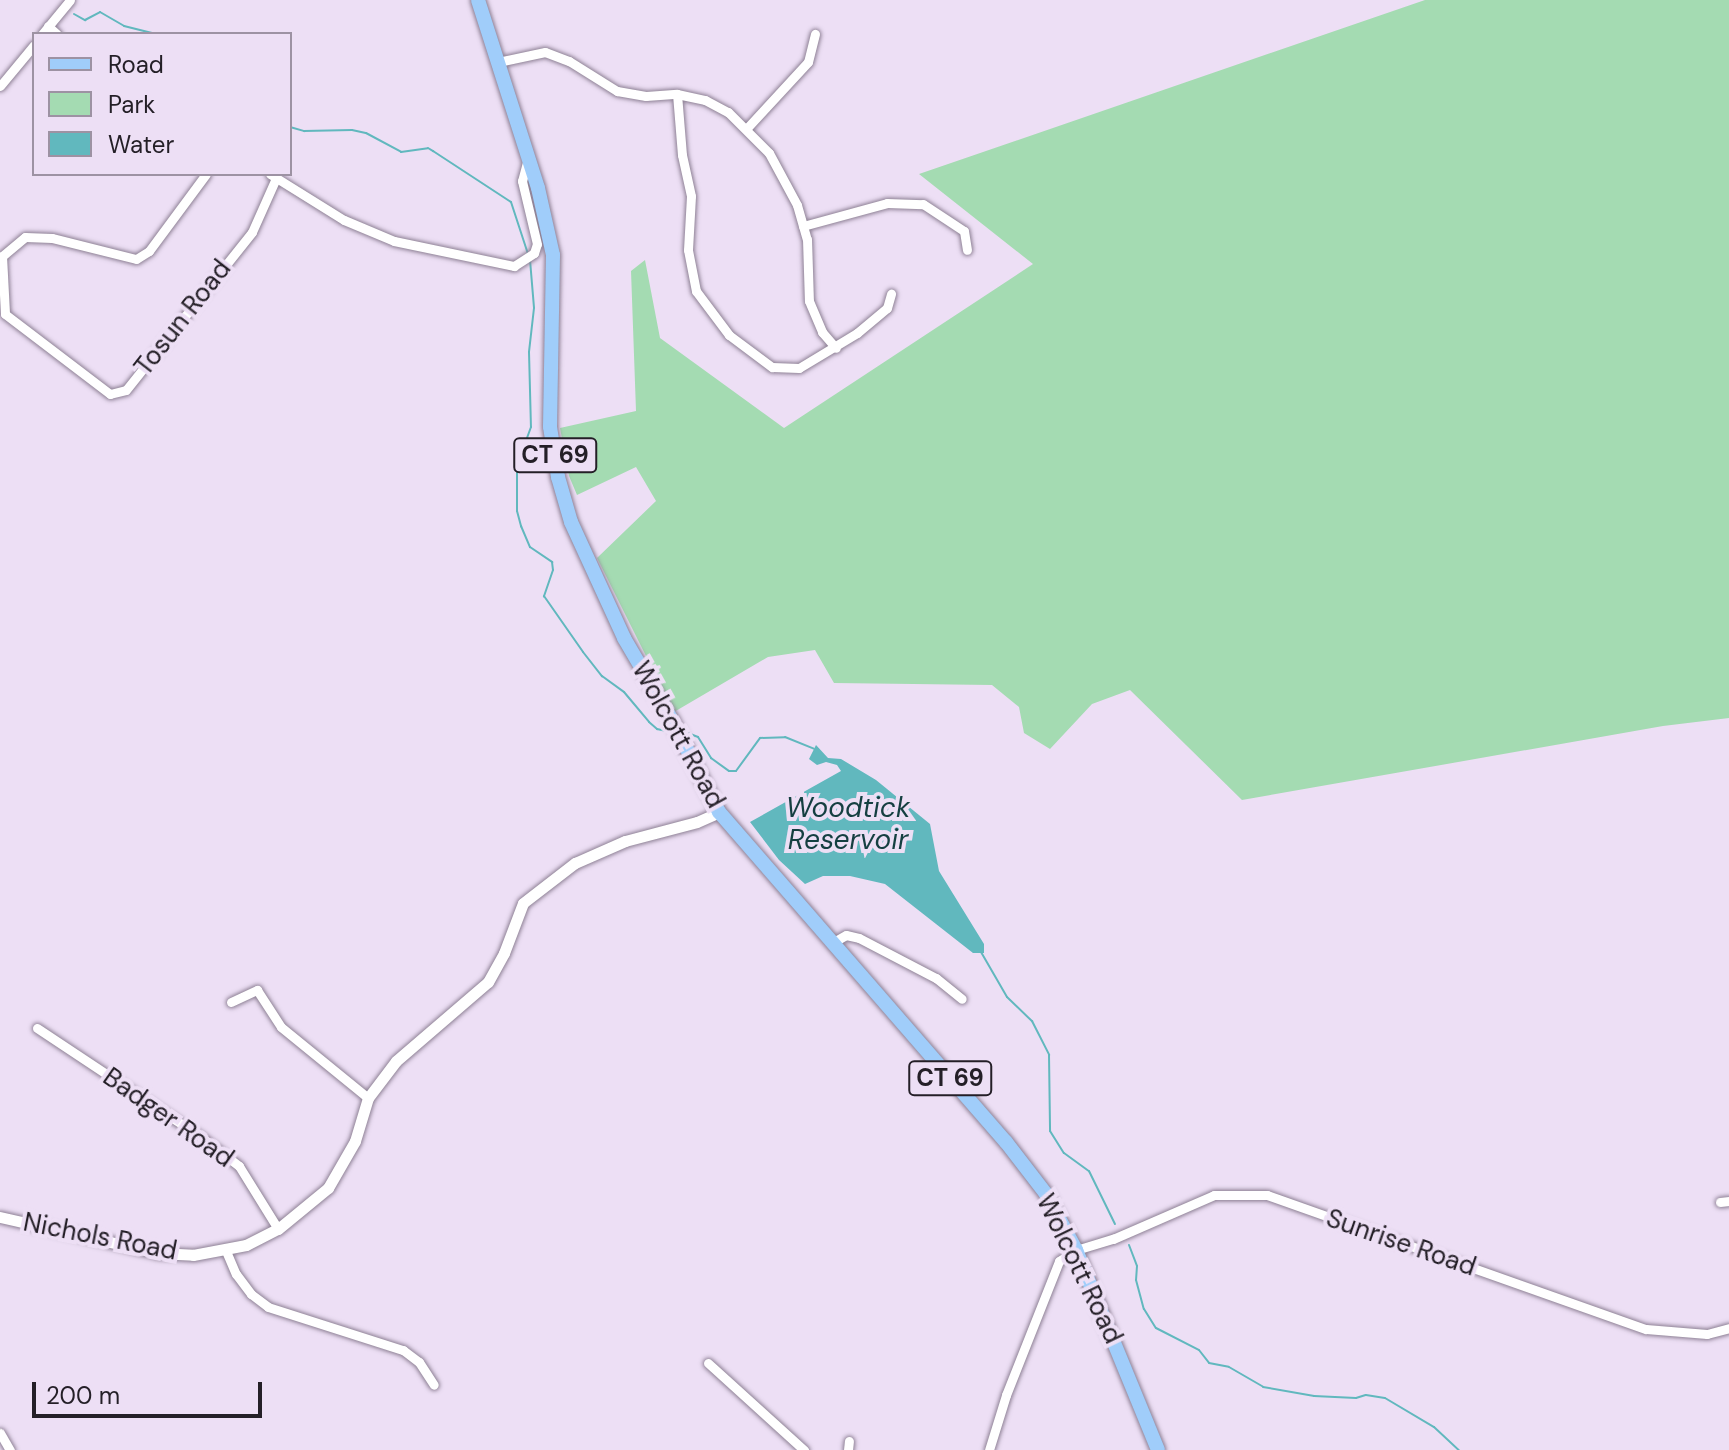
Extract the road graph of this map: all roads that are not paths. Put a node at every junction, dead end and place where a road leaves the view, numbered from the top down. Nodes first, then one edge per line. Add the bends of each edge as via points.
1 (70, 0) edge
2 (478, 0) edge
3 (45, 30) edge
4 (815, 34) dead end
5 (32, 47) edge
6 (498, 62) junction
7 (0, 86) edge
8 (677, 94) junction
9 (747, 128) junction
10 (528, 159) junction
11 (205, 176) edge
12 (273, 176) edge
13 (803, 226) junction
14 (967, 250) dead end
15 (891, 294) dead end
16 (836, 348) junction
17 (719, 812) junction
18 (832, 943) junction
19 (962, 999) dead end
20 (231, 1002) dead end
21 (37, 1028) dead end
22 (368, 1098) junction
23 (0, 1217) edge
24 (278, 1229) junction
25 (1076, 1250) junction
26 (226, 1251) junction
27 (1729, 1328) edge
28 (708, 1363) dead end
29 (434, 1385) dead end
30 (0, 1433) edge
31 (10, 1450) edge
32 (804, 1450) edge
33 (989, 1450) edge
34 (1158, 1450) edge

1 - 3 street
2 - 6 main road, Wolcott Road / CT 69
4 - 9 street via 808,62
5 - 7 street
6 - 8 street via 545,52 617,91
6 - 10 main road, Wolcott Road / CT 69
8 - 9 street via 705,100
8 - 16 street via 691,196 688,250 696,291 729,335 772,367 799,368
9 - 13 street via 769,153
10 - 12 street, Tosun Road via 522,181 536,232 534,253 518,265 394,241 344,220
10 - 17 main road, Wolcott Road / CT 69 via 555,277 550,427 571,522 624,638
11 - 12 street, Tosun Road via 149,251 136,259 52,238 25,237 2,256 5,314 110,394 126,390 252,232
13 - 14 street via 887,203 923,204 964,231
13 - 16 street via 809,301 822,332
15 - 16 street via 887,308
17 - 18 main road, Wolcott Road / CT 69
17 - 22 street, Nichols Road via 625,841 575,863 523,903 488,982 396,1061
18 - 19 street via 846,935 859,938 936,978
18 - 25 main road, Wolcott Road / CT 69 via 1006,1142 1046,1194
20 - 22 street via 257,990 281,1027
21 - 24 street, Badger Road via 239,1166
22 - 24 street, Nichols Road via 355,1141 328,1188
23 - 26 street, Nichols Road via 158,1253
24 - 26 street, Nichols Road
25 - 27 street, Sunrise Road via 1214,1195 1267,1195 1646,1329 1707,1334
25 - 33 street via 1059,1261
25 - 34 main road, Wolcott Road / CT 69
26 - 29 street via 243,1284 268,1307 403,1350 419,1362
28 - 32 street
30 - 31 street

